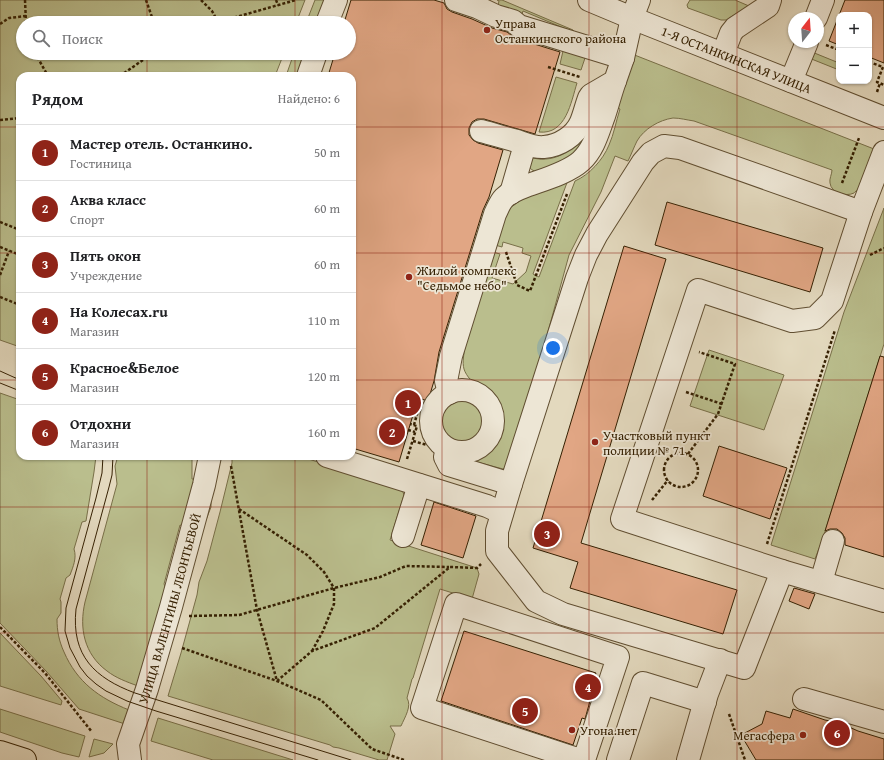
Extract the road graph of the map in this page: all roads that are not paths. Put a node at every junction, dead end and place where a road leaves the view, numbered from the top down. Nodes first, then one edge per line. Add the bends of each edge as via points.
1 (336, 0) edge
2 (456, 0) edge
3 (589, 0) edge
4 (770, 0) edge
5 (823, 0) edge
6 (635, 9) edge
7 (818, 12) edge
8 (330, 16) edge
9 (813, 48) edge
10 (723, 54) junction
11 (623, 58) junction
12 (314, 60) edge
13 (309, 72) edge
14 (615, 81) junction
15 (791, 81) junction
16 (884, 118) edge
17 (481, 131) dead end
18 (884, 152) edge
19 (522, 155) dead end
20 (511, 193) junction
21 (861, 212) junction
22 (448, 393) junction
23 (448, 449) junction
24 (219, 460) edge
25 (340, 460) edge
26 (511, 484) junction
27 (419, 485) junction
28 (502, 513) junction
29 (403, 536) dead end
30 (833, 541) dead end
31 (782, 571) junction
32 (821, 582) junction
33 (884, 601) edge
34 (720, 660) junction
35 (804, 699) dead end
36 (705, 702) junction
37 (884, 722) edge
38 (0, 752) edge
39 (531, 753) edge
40 (584, 758) edge
41 (25, 760) edge
42 (130, 760) edge
43 (608, 760) edge
44 (618, 760) edge
45 (688, 760) edge

1 - 8 street
2 - 11 street via 477,6 519,26
3 - 6 street, 1-Я ОСТАНКИНСКАЯ УЛИЦА
4 - 10 street via 768,6 735,28
5 - 7 street
6 - 10 street, 1-Я ОСТАНКИНСКАЯ УЛИЦА
6 - 11 street
9 - 15 street
10 - 15 street, 1-Я ОСТАНКИНСКАЯ УЛИЦА
11 - 14 street
12 - 13 street
14 - 17 street via 591,95 581,123 569,137 554,146 533,146
14 - 20 street via 596,140 584,158 568,170
15 - 16 street, 1-Я ОСТАНКИНСКАЯ УЛИЦА
18 - 21 street
19 - 20 street
20 - 22 street via 499,205 485,246 451,356 446,381
21 - 26 street via 680,148 664,146 650,153 586,255
21 - 31 street via 832,301 815,318 792,321 698,290 622,519
22 - 23 street via 435,407 431,416 434,435
22 - 23 street via 463,390 477,394 485,400 493,417 493,427 490,436 476,450 457,452
23 - 26 street via 445,457 449,465
24 - 42 street, УЛИЦА ВАЛЕНТИНЫ ЛЕОНТЬЕВОЙ via 204,485 171,607 128,744
25 - 27 street
26 - 28 street
27 - 28 street
27 - 29 street
28 - 34 street via 497,531 497,551 536,601 563,614
30 - 32 street
31 - 32 street
31 - 34 street via 744,668
32 - 33 street
34 - 36 street
35 - 37 street
36 - 44 street via 643,683
36 - 45 street
38 - 41 main road
39 - 40 street
39 - 40 street via 422,708 456,604 618,657
40 - 43 street

